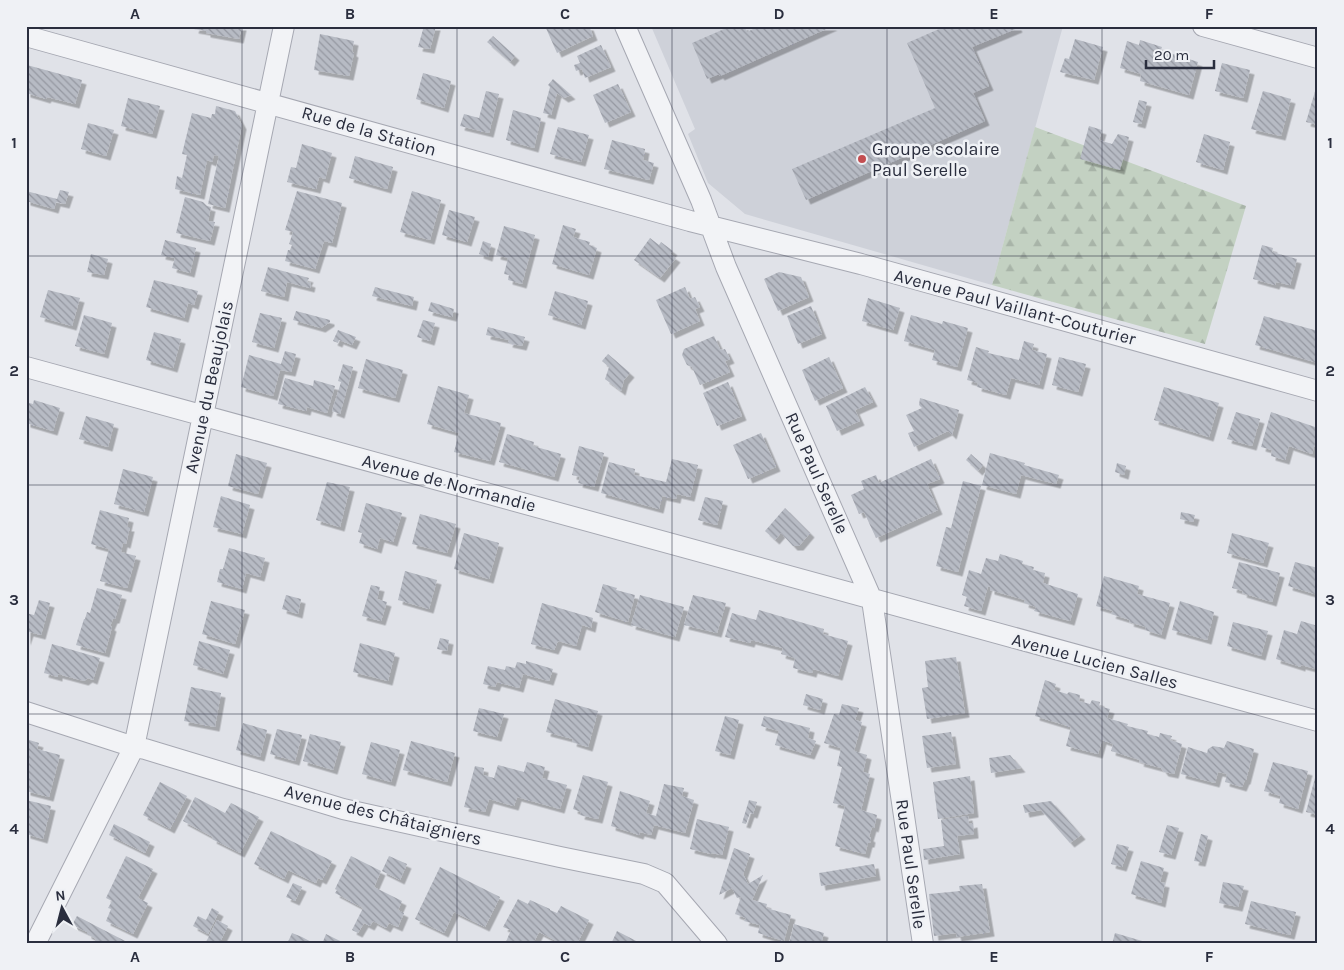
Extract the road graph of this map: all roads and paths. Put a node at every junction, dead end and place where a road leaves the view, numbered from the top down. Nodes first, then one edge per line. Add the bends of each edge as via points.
1 (284, 26) edge
2 (625, 26) edge
3 (1203, 26) edge
4 (26, 36) edge
5 (1318, 58) edge
6 (269, 103) junction
7 (711, 226) junction
8 (26, 367) edge
9 (1318, 390) edge
10 (203, 415) junction
11 (872, 600) junction
12 (26, 712) edge
13 (1318, 722) edge
14 (134, 747) junction
15 (709, 940) edge
16 (35, 944) edge
17 (923, 944) edge

1 - 6 street, Avenue du Beaujolais
2 - 7 street, Rue Paul Serelle
3 - 5 street
4 - 6 street, Rue de la Station
6 - 7 street, Rue de la Station
6 - 10 street, Avenue du Beaujolais
7 - 9 street, Avenue Paul Vaillant-Couturier
7 - 11 street, Rue Paul Serelle
8 - 10 street, Avenue de Normandie
10 - 11 street, Avenue de Normandie
10 - 14 street, Avenue du Beaujolais
11 - 13 street, Avenue Lucien Salles
11 - 17 street, Rue Paul Serelle
12 - 14 street, Avenue des Châtaigniers
14 - 15 street, Avenue des Châtaigniers via 342,809 644,874 665,883
14 - 16 street, Avenue du Beaujolais

